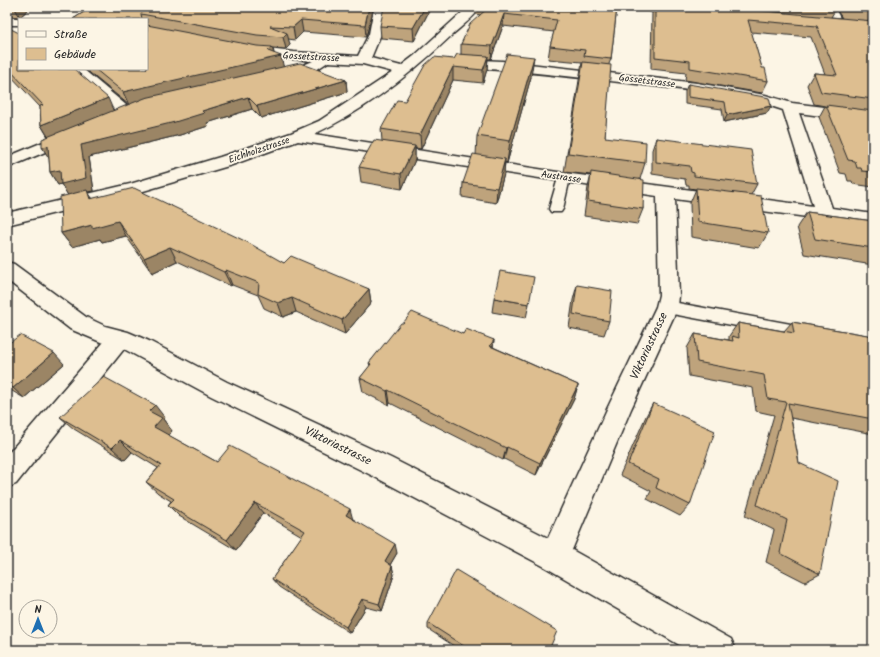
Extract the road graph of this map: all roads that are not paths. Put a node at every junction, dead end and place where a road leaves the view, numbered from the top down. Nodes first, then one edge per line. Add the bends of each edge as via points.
1 (380, 7) edge
2 (481, 7) edge
3 (645, 7) edge
4 (830, 7) edge
5 (697, 12) edge
6 (7, 21) edge
7 (18, 21) edge
8 (824, 24) edge
9 (840, 25) junction
10 (853, 26) edge
11 (240, 49) edge
12 (325, 58) junction
13 (419, 59) junction
14 (363, 60) junction
15 (75, 70) edge
16 (403, 70) junction
17 (269, 77) edge
18 (790, 107) junction
19 (873, 118) edge
20 (112, 119) edge
21 (84, 130) edge
22 (297, 136) junction
23 (7, 163) edge
24 (564, 178) junction
25 (666, 191) junction
26 (556, 209) dead end
27 (824, 213) junction
28 (7, 219) edge
29 (873, 220) edge
30 (7, 268) edge
31 (667, 307) junction
32 (826, 336) edge
33 (120, 338) junction
34 (7, 475) edge
35 (555, 557) junction
36 (720, 650) edge

1 - 14 street via 375,34
2 - 13 street, Eichholzstrasse
3 - 5 street
4 - 9 lane
6 - 7 street
8 - 9 street
9 - 10 street
11 - 12 street, Gossetstrasse via 276,55
12 - 14 street, Gossetstrasse
12 - 17 street via 313,67
13 - 16 street, Eichholzstrasse
13 - 18 street, Gossetstrasse via 502,65 697,87 765,99
14 - 16 street, Gossetstrasse
15 - 20 street via 133,111
16 - 22 street, Eichholzstrasse via 346,110
18 - 19 street, Gossetstrasse
18 - 27 street
21 - 23 street
22 - 24 street, Austrasse
22 - 28 street, Eichholzstrasse via 226,161 134,188
24 - 25 street, Austrasse
24 - 26 lane
25 - 27 street, Austrasse
25 - 31 street, Viktoriastrasse via 669,296
27 - 29 street, Austrasse
30 - 33 street, Viktoriastrasse via 78,323 101,334
31 - 32 lane
31 - 35 street, Viktoriastrasse via 619,409
33 - 34 street
33 - 35 street, Viktoriastrasse via 382,467
35 - 36 street, Viktoriastrasse

